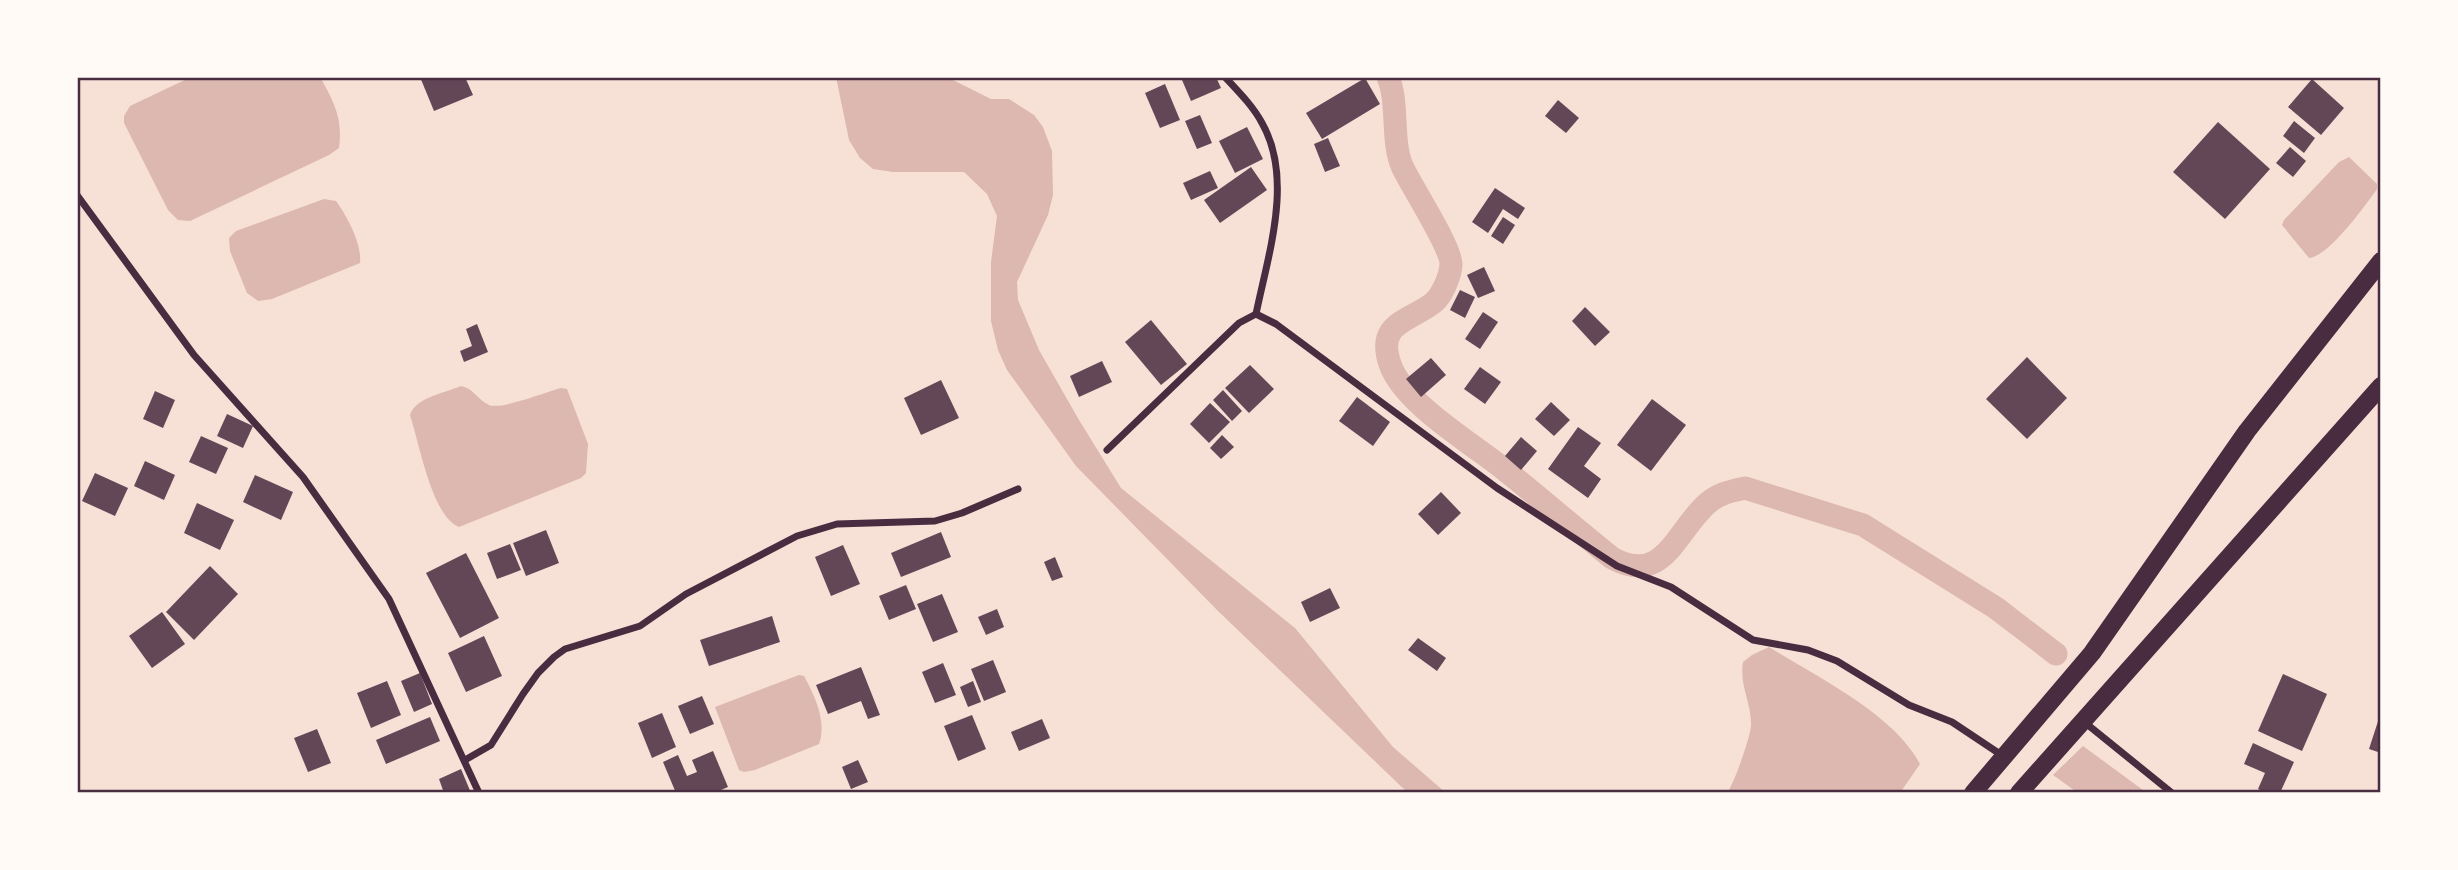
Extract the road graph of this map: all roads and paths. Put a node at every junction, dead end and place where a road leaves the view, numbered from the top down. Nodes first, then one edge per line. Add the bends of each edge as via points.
1 (1225, 77) edge
2 (77, 195) edge
3 (2381, 261) edge
4 (1256, 314) junction
5 (2381, 386) edge
6 (1107, 450) dead end
7 (1018, 488) dead end
8 (2082, 720) junction
9 (2005, 758) junction
10 (465, 760) junction
11 (479, 793) edge
12 (1973, 793) edge
13 (2019, 793) edge
14 (2172, 793) edge

1 - 4 street via 1262,123 1275,151 1278,206
2 - 10 street via 194,355 303,477 389,599
3 - 9 highway via 2247,430 2092,653
4 - 6 street via 1239,323
4 - 9 street via 1287,332 1497,488 1617,566 1671,587 1753,640 1808,650 1837,661 1909,705 1952,722
5 - 8 highway
7 - 10 street via 935,521 837,524 797,536 686,594 640,626 565,649 538,673 491,745
8 - 13 highway
8 - 14 street
9 - 12 highway
10 - 11 street

